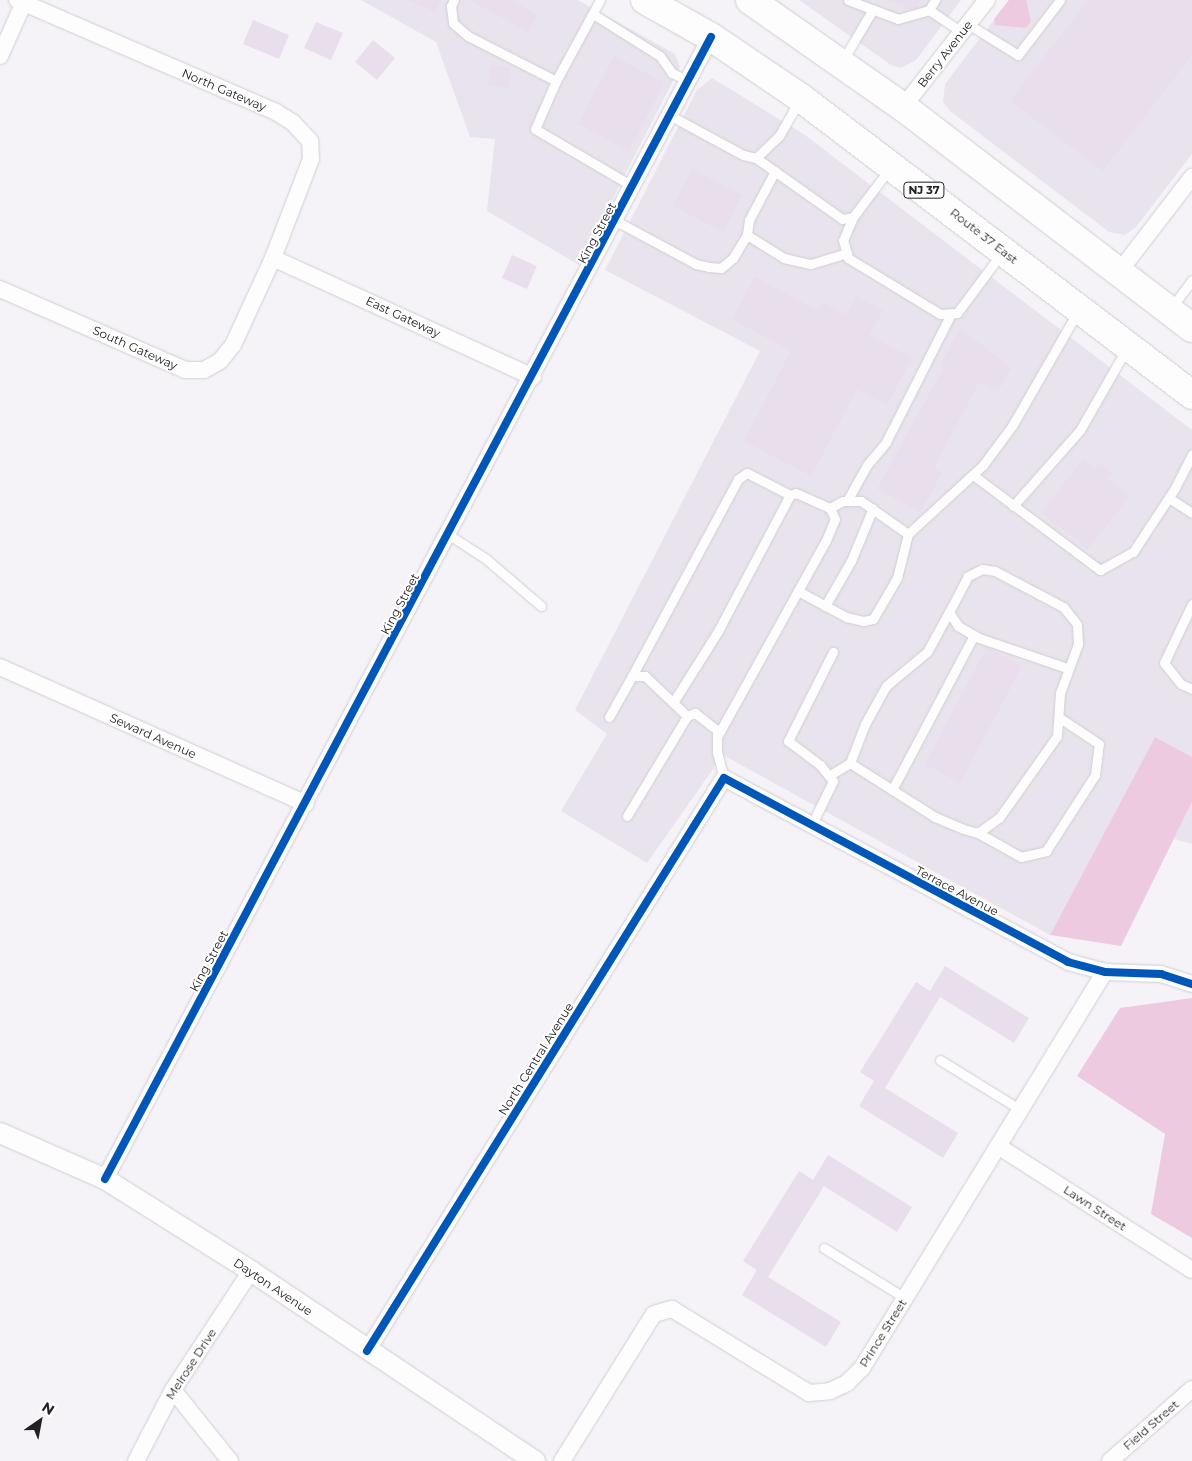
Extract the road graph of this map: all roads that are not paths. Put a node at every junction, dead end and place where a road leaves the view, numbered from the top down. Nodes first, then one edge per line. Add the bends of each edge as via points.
1 (454, 0) edge
2 (600, 0) edge
3 (645, 0) edge
4 (848, 0) edge
5 (935, 0) edge
6 (987, 0) edge
7 (1060, 0) edge
8 (22, 1) edge
9 (759, 2) edge
10 (873, 9) junction
11 (929, 10) junction
12 (593, 14) junction
13 (965, 28) junction
14 (711, 37) junction
15 (0, 56) edge
16 (840, 65) junction
17 (556, 81) junction
18 (689, 81) junction
19 (801, 98) junction
20 (903, 108) junction
21 (671, 116) junction
22 (756, 158) junction
23 (893, 165) junction
24 (775, 171) junction
25 (1192, 177) edge
26 (634, 187) junction
27 (853, 217) junction
28 (616, 221) junction
29 (747, 235) junction
30 (1003, 251) junction
31 (847, 252) junction
32 (273, 258) junction
33 (1119, 272) junction
34 (1192, 280) edge
35 (0, 289) edge
36 (1080, 308) junction
37 (1169, 310) junction
38 (951, 314) junction
39 (1192, 328) edge
40 (1128, 346) junction
41 (533, 377) junction
42 (1192, 395) edge
43 (1192, 454) edge
44 (973, 475) junction
45 (790, 495) junction
46 (1169, 498) junction
47 (847, 501) junction
48 (1013, 506) junction
49 (830, 508) junction
50 (873, 508) junction
51 (1192, 513) edge
52 (908, 534) junction
53 (449, 535) junction
54 (798, 591) junction
55 (1192, 604) edge
56 (541, 606) dead end
57 (825, 606) junction
58 (949, 612) junction
59 (974, 635) junction
60 (833, 652) dead end
61 (0, 667) edge
62 (1067, 668) junction
63 (632, 676) junction
64 (1192, 689) edge
65 (674, 701) junction
66 (687, 716) junction
67 (609, 717) dead end
68 (1060, 718) junction
69 (718, 735) junction
70 (850, 764) junction
71 (830, 775) junction
72 (724, 778) junction
73 (892, 790) junction
74 (306, 804) junction
75 (627, 816) dead end
76 (811, 826) junction
77 (978, 833) junction
78 (1105, 972) junction
79 (1192, 984) edge
80 (940, 1060) dead end
81 (1021, 1110) junction
82 (0, 1132) edge
83 (998, 1146) junction
84 (105, 1179) junction
85 (824, 1248) dead end
86 (1192, 1270) edge
87 (251, 1271) junction
88 (905, 1298) junction
89 (367, 1351) junction
90 (1192, 1389) edge
91 (173, 1390) junction
92 (136, 1461) edge
93 (230, 1461) edge
94 (535, 1461) edge
95 (562, 1461) edge
96 (1110, 1461) edge

1 - 17 lane via 453,23 468,36
2 - 12 lane
3 - 14 highway, Route 37 East / NJ 37
4 - 10 lane
5 - 11 lane
6 - 13 street, Berry Avenue
7 - 13 lane via 1018,55
8 - 15 street
8 - 32 street, North Gateway via 292,122 310,141 311,159
9 - 16 highway
10 - 11 lane via 898,19
10 - 16 lane
11 - 13 lane
12 - 17 lane
12 - 18 lane via 660,56 672,73
13 - 20 street, Berry Avenue
14 - 18 street, King Street
14 - 19 highway, Route 37 East / NJ 37
16 - 20 highway
17 - 26 lane via 535,129
18 - 21 street, King Street
19 - 22 lane via 779,136
19 - 23 highway, Route 37 East / NJ 37
20 - 33 highway
21 - 22 lane via 743,155
21 - 26 street, King Street
22 - 24 lane
23 - 27 lane
23 - 30 highway, Route 37 East / NJ 37
24 - 27 lane via 842,219
24 - 29 lane via 749,220
25 - 33 street
26 - 28 street, King Street
27 - 31 lane via 843,240
28 - 29 lane via 709,268 721,268 733,258
28 - 41 street, King Street
29 - 31 lane via 784,258 812,264
30 - 36 highway, Route 37 East / NJ 37
30 - 38 lane via 956,313
31 - 38 lane via 848,258 940,314
32 - 35 street, South Gateway via 232,345 220,361 204,370 185,370
32 - 41 street, East Gateway
33 - 37 highway
34 - 37 lane
36 - 40 highway, Route 37 East / NJ 37
36 - 44 lane via 1012,426
37 - 39 highway
38 - 47 lane via 886,442 867,465
40 - 42 highway, Route 37 East / NJ 37
40 - 48 lane via 1080,430
41 - 53 street, King Street
43 - 46 lane
44 - 48 lane
44 - 52 lane
45 - 49 lane via 796,493
45 - 63 lane via 747,473 738,479
45 - 65 lane via 718,630
46 - 48 lane via 1133,552 1100,570
46 - 51 lane
47 - 49 lane
47 - 50 lane via 861,501
49 - 54 lane via 835,519
50 - 52 lane
50 - 57 lane
52 - 57 lane via 897,578 873,619 846,617
53 - 56 lane via 485,558
53 - 74 street, King Street
54 - 57 lane
54 - 69 lane
55 - 64 lane via 1164,663 1181,684
58 - 59 lane via 958,626
58 - 62 lane via 968,576 982,569 995,571 1063,607 1077,624 1078,644
58 - 70 lane via 927,652 886,686 865,724
59 - 62 lane
59 - 73 lane
60 - 71 lane via 788,741
61 - 74 street, Seward Avenue
62 - 68 lane via 1060,693
63 - 65 lane via 644,676
63 - 67 lane
65 - 66 lane
66 - 69 lane via 695,712 718,730
66 - 75 lane
68 - 77 lane via 1057,736 999,818
68 - 77 lane via 1099,744 1095,775 1046,851 1021,857
69 - 72 lane via 717,752
70 - 71 lane
70 - 73 lane
71 - 76 lane via 833,781
72 - 76 street, Terrace Avenue
72 - 89 street, North Central Avenue
73 - 77 lane via 935,817
74 - 84 street, King Street
76 - 78 street, Terrace Avenue via 1068,962
78 - 79 street, Terrace Avenue via 1161,974
78 - 81 street, Prince Street
80 - 81 lane
81 - 83 street, Prince Street
82 - 84 street, Dayton Avenue
83 - 86 street, Lawn Street
83 - 88 street, Prince Street
84 - 87 street, Dayton Avenue
85 - 88 lane
87 - 89 street, Dayton Avenue
87 - 91 street, Melrose Drive
88 - 95 street, Prince Street via 862,1368 847,1384 830,1391 809,1393 672,1309 654,1314
89 - 94 street, Dayton Avenue
90 - 96 street, Field Street
91 - 92 street, Melrose Drive
91 - 93 street

